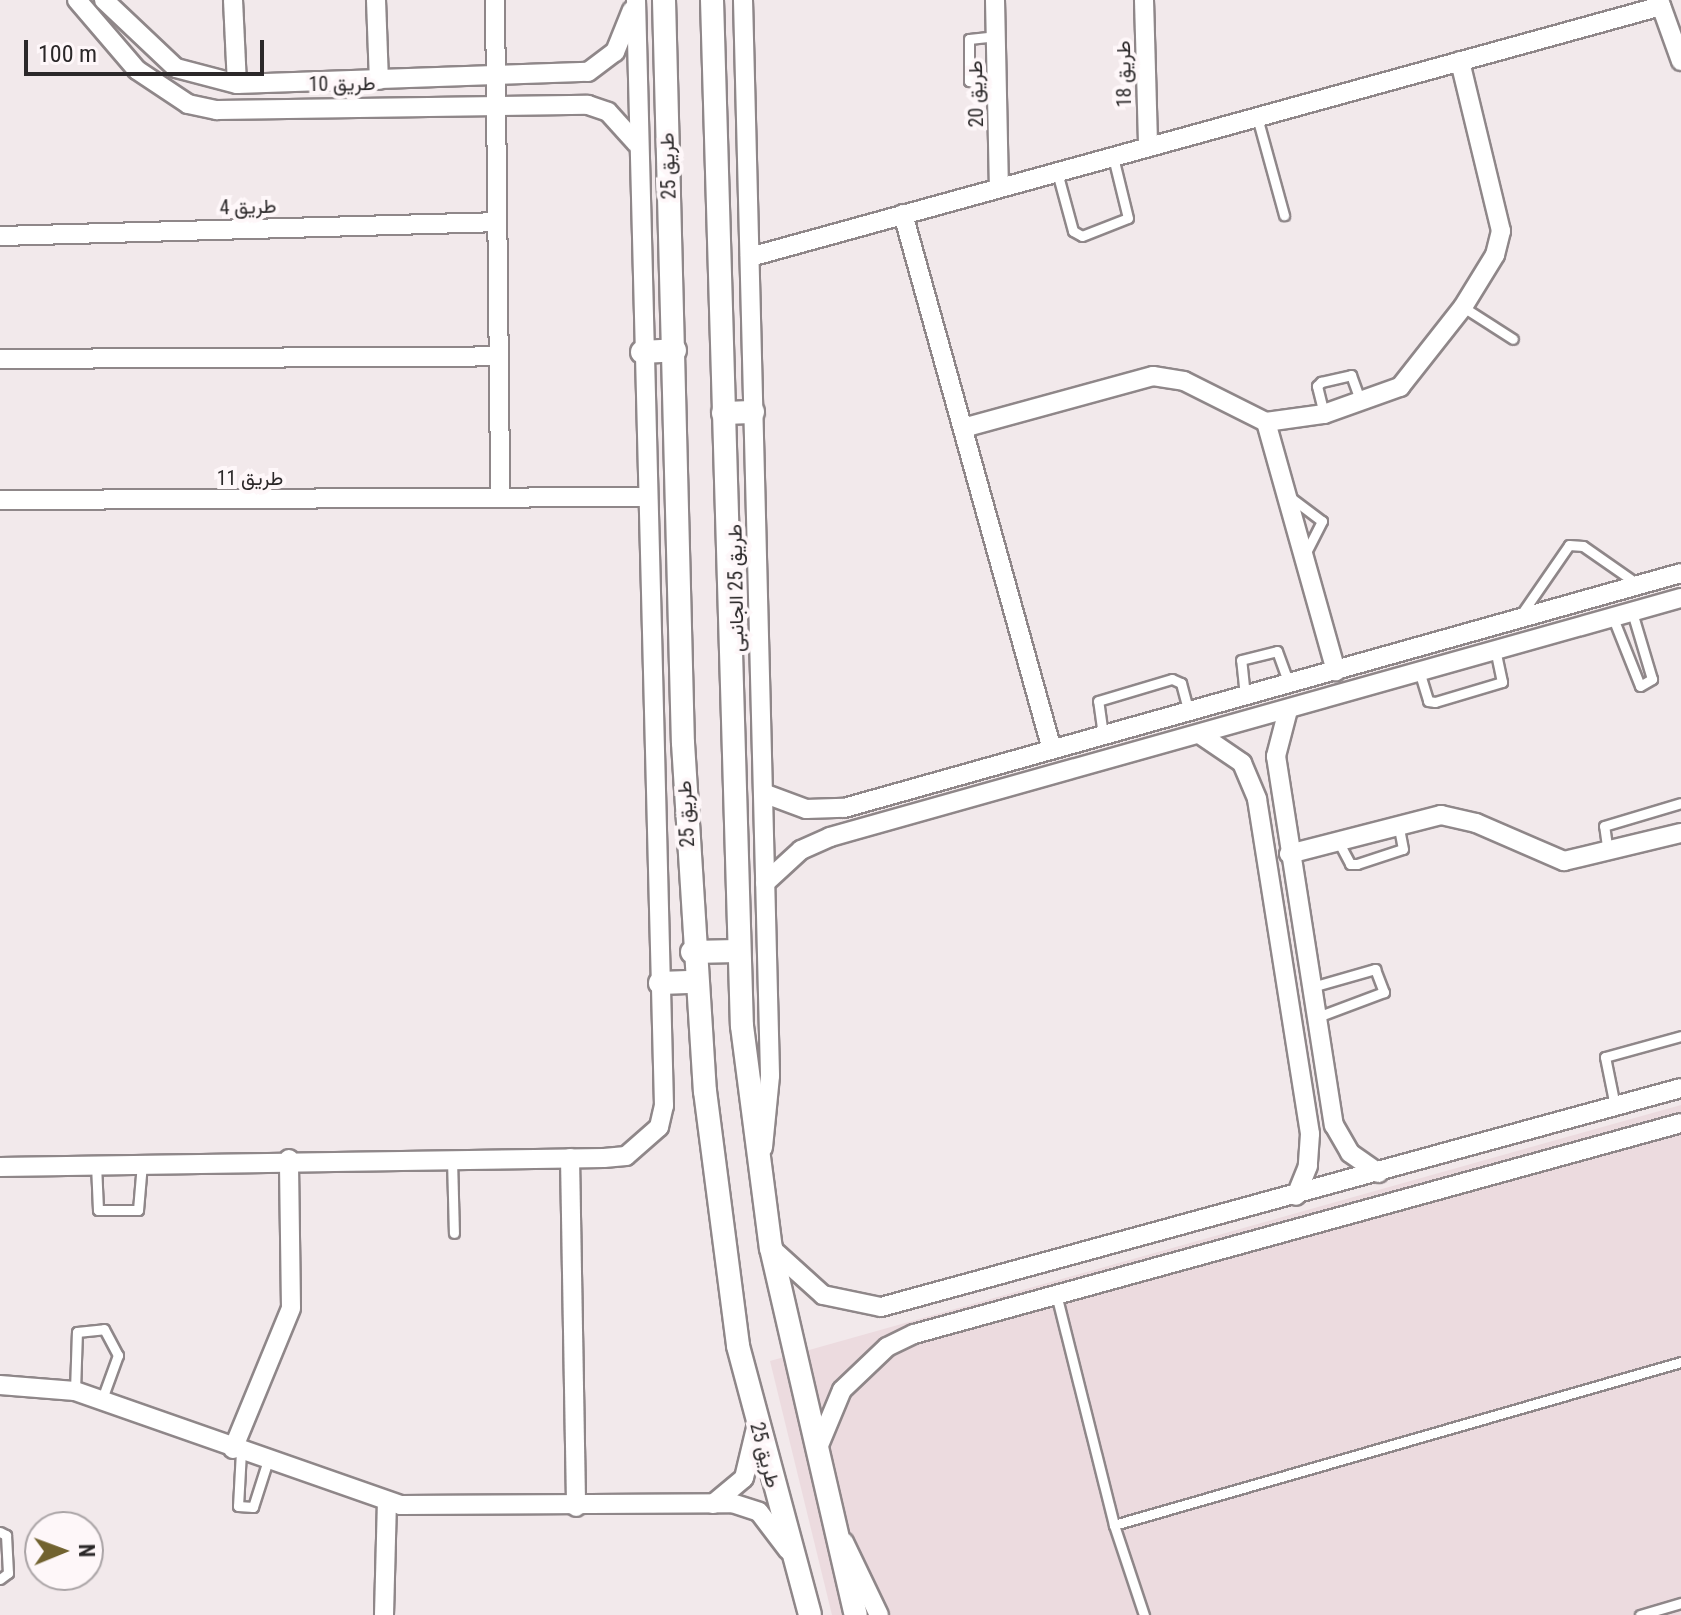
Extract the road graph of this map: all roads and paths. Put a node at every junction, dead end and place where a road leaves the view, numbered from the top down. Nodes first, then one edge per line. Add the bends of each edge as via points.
1 (77, 0) edge
2 (104, 0) edge
3 (233, 0) edge
4 (376, 0) edge
5 (495, 0) edge
6 (636, 0) edge
7 (664, 0) edge
8 (712, 0) edge
9 (743, 0) edge
10 (995, 0) edge
11 (1144, 0) edge
12 (1660, 3) edge
13 (997, 36) junction
14 (1460, 61) junction
15 (1681, 61) edge
16 (496, 77) junction
17 (379, 80) junction
18 (228, 83) junction
19 (998, 86) junction
20 (496, 104) junction
21 (217, 110) junction
22 (1257, 117) junction
23 (636, 143) junction
24 (1148, 147) junction
25 (1113, 157) junction
26 (1057, 172) junction
27 (999, 188) junction
28 (903, 214) junction
29 (1284, 215) dead end
30 (497, 222) junction
31 (0, 236) edge
32 (750, 257) junction
33 (1463, 307) junction
34 (1513, 339) dead end
35 (675, 350) junction
36 (642, 352) junction
37 (498, 356) junction
38 (0, 359) edge
39 (1361, 403) junction
40 (753, 412) junction
41 (723, 413) junction
42 (1324, 414) junction
43 (1266, 422) junction
44 (963, 428) junction
45 (1287, 496) junction
46 (646, 497) junction
47 (500, 498) junction
48 (0, 500) edge
49 (1304, 556) junction
50 (1681, 573) edge
51 (1639, 585) junction
52 (1681, 598) edge
53 (1632, 612) junction
54 (1613, 618) junction
55 (1518, 619) junction
56 (1496, 653) junction
57 (1336, 671) junction
58 (1420, 674) junction
59 (1289, 684) junction
60 (1245, 696) junction
61 (1288, 710) junction
62 (1189, 712) junction
63 (1201, 735) junction
64 (1103, 736) junction
65 (1052, 750) junction
66 (763, 793) junction
67 (1681, 803) edge
68 (1398, 824) junction
69 (1681, 833) edge
70 (1338, 841) junction
71 (1608, 853) junction
72 (1289, 854) junction
73 (765, 883) junction
74 (737, 951) junction
75 (692, 952) junction
76 (695, 982) junction
77 (660, 983) junction
78 (1309, 988) junction
79 (1315, 1018) junction
80 (1681, 1036) edge
81 (1681, 1088) edge
82 (1615, 1106) junction
83 (1679, 1126) edge
84 (1484, 1143) junction
85 (570, 1158) junction
86 (289, 1159) junction
87 (452, 1159) junction
88 (142, 1163) junction
89 (96, 1164) junction
90 (0, 1167) edge
91 (1379, 1173) junction
92 (1492, 1173) junction
93 (759, 1174) junction
94 (1296, 1196) junction
95 (454, 1233) dead end
96 (771, 1248) junction
97 (1056, 1294) junction
98 (1681, 1362) edge
99 (0, 1385) edge
100 (75, 1391) junction
101 (102, 1399) junction
102 (756, 1422) junction
103 (237, 1450) junction
104 (815, 1456) junction
105 (268, 1460) junction
106 (387, 1501) junction
107 (713, 1504) junction
108 (576, 1507) junction
109 (831, 1520) junction
110 (1114, 1525) junction
111 (0, 1532) edge
112 (792, 1557) junction
113 (0, 1579) edge
114 (1681, 1603) edge
115 (384, 1615) edge
116 (810, 1615) edge
117 (856, 1615) edge
118 (879, 1615) edge
119 (1144, 1615) edge
120 (1640, 1615) edge

1 - 21 street, طريق 10 via 162,91
2 - 18 street, طريق 10 via 176,68
3 - 18 street
4 - 17 street
5 - 16 street
6 - 16 street, طريق 10 via 615,52 603,64 571,75
6 - 23 street
7 - 35 street, طريق 25
8 - 41 street
9 - 32 street, طريق 25 الجانبى
10 - 13 street, طريق 20
11 - 24 street, طريق 18
12 - 14 street
12 - 15 street
13 - 19 street, طريق 20
13 - 19 lane via 969,39 969,81
14 - 22 street
14 - 33 street via 1501,217 1495,255
16 - 17 street, طريق 10
16 - 20 street
17 - 18 street, طريق 10
18 - 21 street
19 - 27 street, طريق 20
20 - 21 street, طريق 10
20 - 23 street, طريق 10 via 588,105 608,112
20 - 30 street
22 - 24 street
22 - 29 lane
23 - 36 street
24 - 25 street
25 - 26 street
25 - 26 lane via 1128,218 1082,236 1073,231
26 - 27 street
27 - 28 street
28 - 32 street
28 - 44 street
30 - 31 street, طريق 4
30 - 37 street
32 - 40 street, طريق 25 الجانبى
33 - 34 lane
33 - 39 street via 1417,373
35 - 36 street
35 - 75 street, طريق 25
36 - 46 street
37 - 38 street
37 - 47 street
39 - 42 street
39 - 42 lane via 1351,375 1321,382 1317,386
40 - 41 street
40 - 66 street, طريق 25 الجانبى
41 - 74 street
42 - 43 street
43 - 44 street via 1184,381 1153,376
43 - 45 street
44 - 65 street
45 - 49 street
45 - 49 lane via 1322,521
46 - 47 street, طريق 11
46 - 77 street
47 - 48 street, طريق 11
49 - 57 street
50 - 51 street
51 - 55 street
51 - 55 lane via 1583,546 1569,545
52 - 53 street
53 - 54 street
53 - 54 lane via 1652,679 1640,686
54 - 56 street
55 - 57 street
56 - 58 street
56 - 58 lane via 1502,682 1437,702 1428,701
57 - 59 street
58 - 61 street
59 - 60 street
59 - 60 lane via 1280,652 1252,657 1237,665
60 - 62 street
61 - 63 street
61 - 72 street via 1276,756
62 - 64 street
62 - 64 lane via 1177,680 1113,696 1096,705
63 - 73 street via 830,837 801,850
63 - 94 street via 1242,763 1257,799 1310,1134 1308,1166
64 - 65 street
65 - 66 street via 844,808 806,809
66 - 73 street, طريق 25 الجانبى
67 - 71 lane via 1608,823 1602,830
68 - 70 street
68 - 70 lane via 1403,849 1357,864 1350,864
68 - 71 street via 1452,815 1556,859
69 - 71 street
70 - 72 street
72 - 78 street
73 - 93 street, طريق 25 الجانبى via 770,1076
74 - 75 street
74 - 93 street
75 - 76 street, طريق 25
76 - 77 street
76 - 102 street, طريق 25 via 727,1282
77 - 85 street via 664,1106 659,1127 626,1156
78 - 79 street
78 - 79 lane via 1375,969 1384,992 1381,998
79 - 91 street via 1340,1140
80 - 82 lane via 1605,1057
81 - 82 street
82 - 84 street
83 - 92 street
84 - 91 street
84 - 92 street
85 - 87 street
85 - 108 street
86 - 87 street
86 - 88 street
86 - 103 street via 291,1308
87 - 95 lane
88 - 89 street
88 - 89 lane via 143,1208 102,1211
89 - 90 street
91 - 94 street
92 - 97 street
93 - 96 street
94 - 96 street via 881,1307 823,1295
96 - 104 street
97 - 104 street via 887,1347 842,1390
97 - 110 lane
98 - 110 lane
99 - 100 street
100 - 101 street
100 - 101 lane via 77,1332 104,1329 118,1355
101 - 103 street
102 - 107 street via 752,1461 744,1478
102 - 112 street, طريق 25
103 - 105 street
103 - 105 lane via 238,1506 253,1507
104 - 109 street
105 - 106 street
106 - 108 street
106 - 115 street
107 - 108 street
107 - 112 street via 759,1512
109 - 117 street
109 - 118 street
110 - 119 lane
111 - 113 lane via 6,1535 8,1573
112 - 116 street, طريق 25
114 - 120 lane

